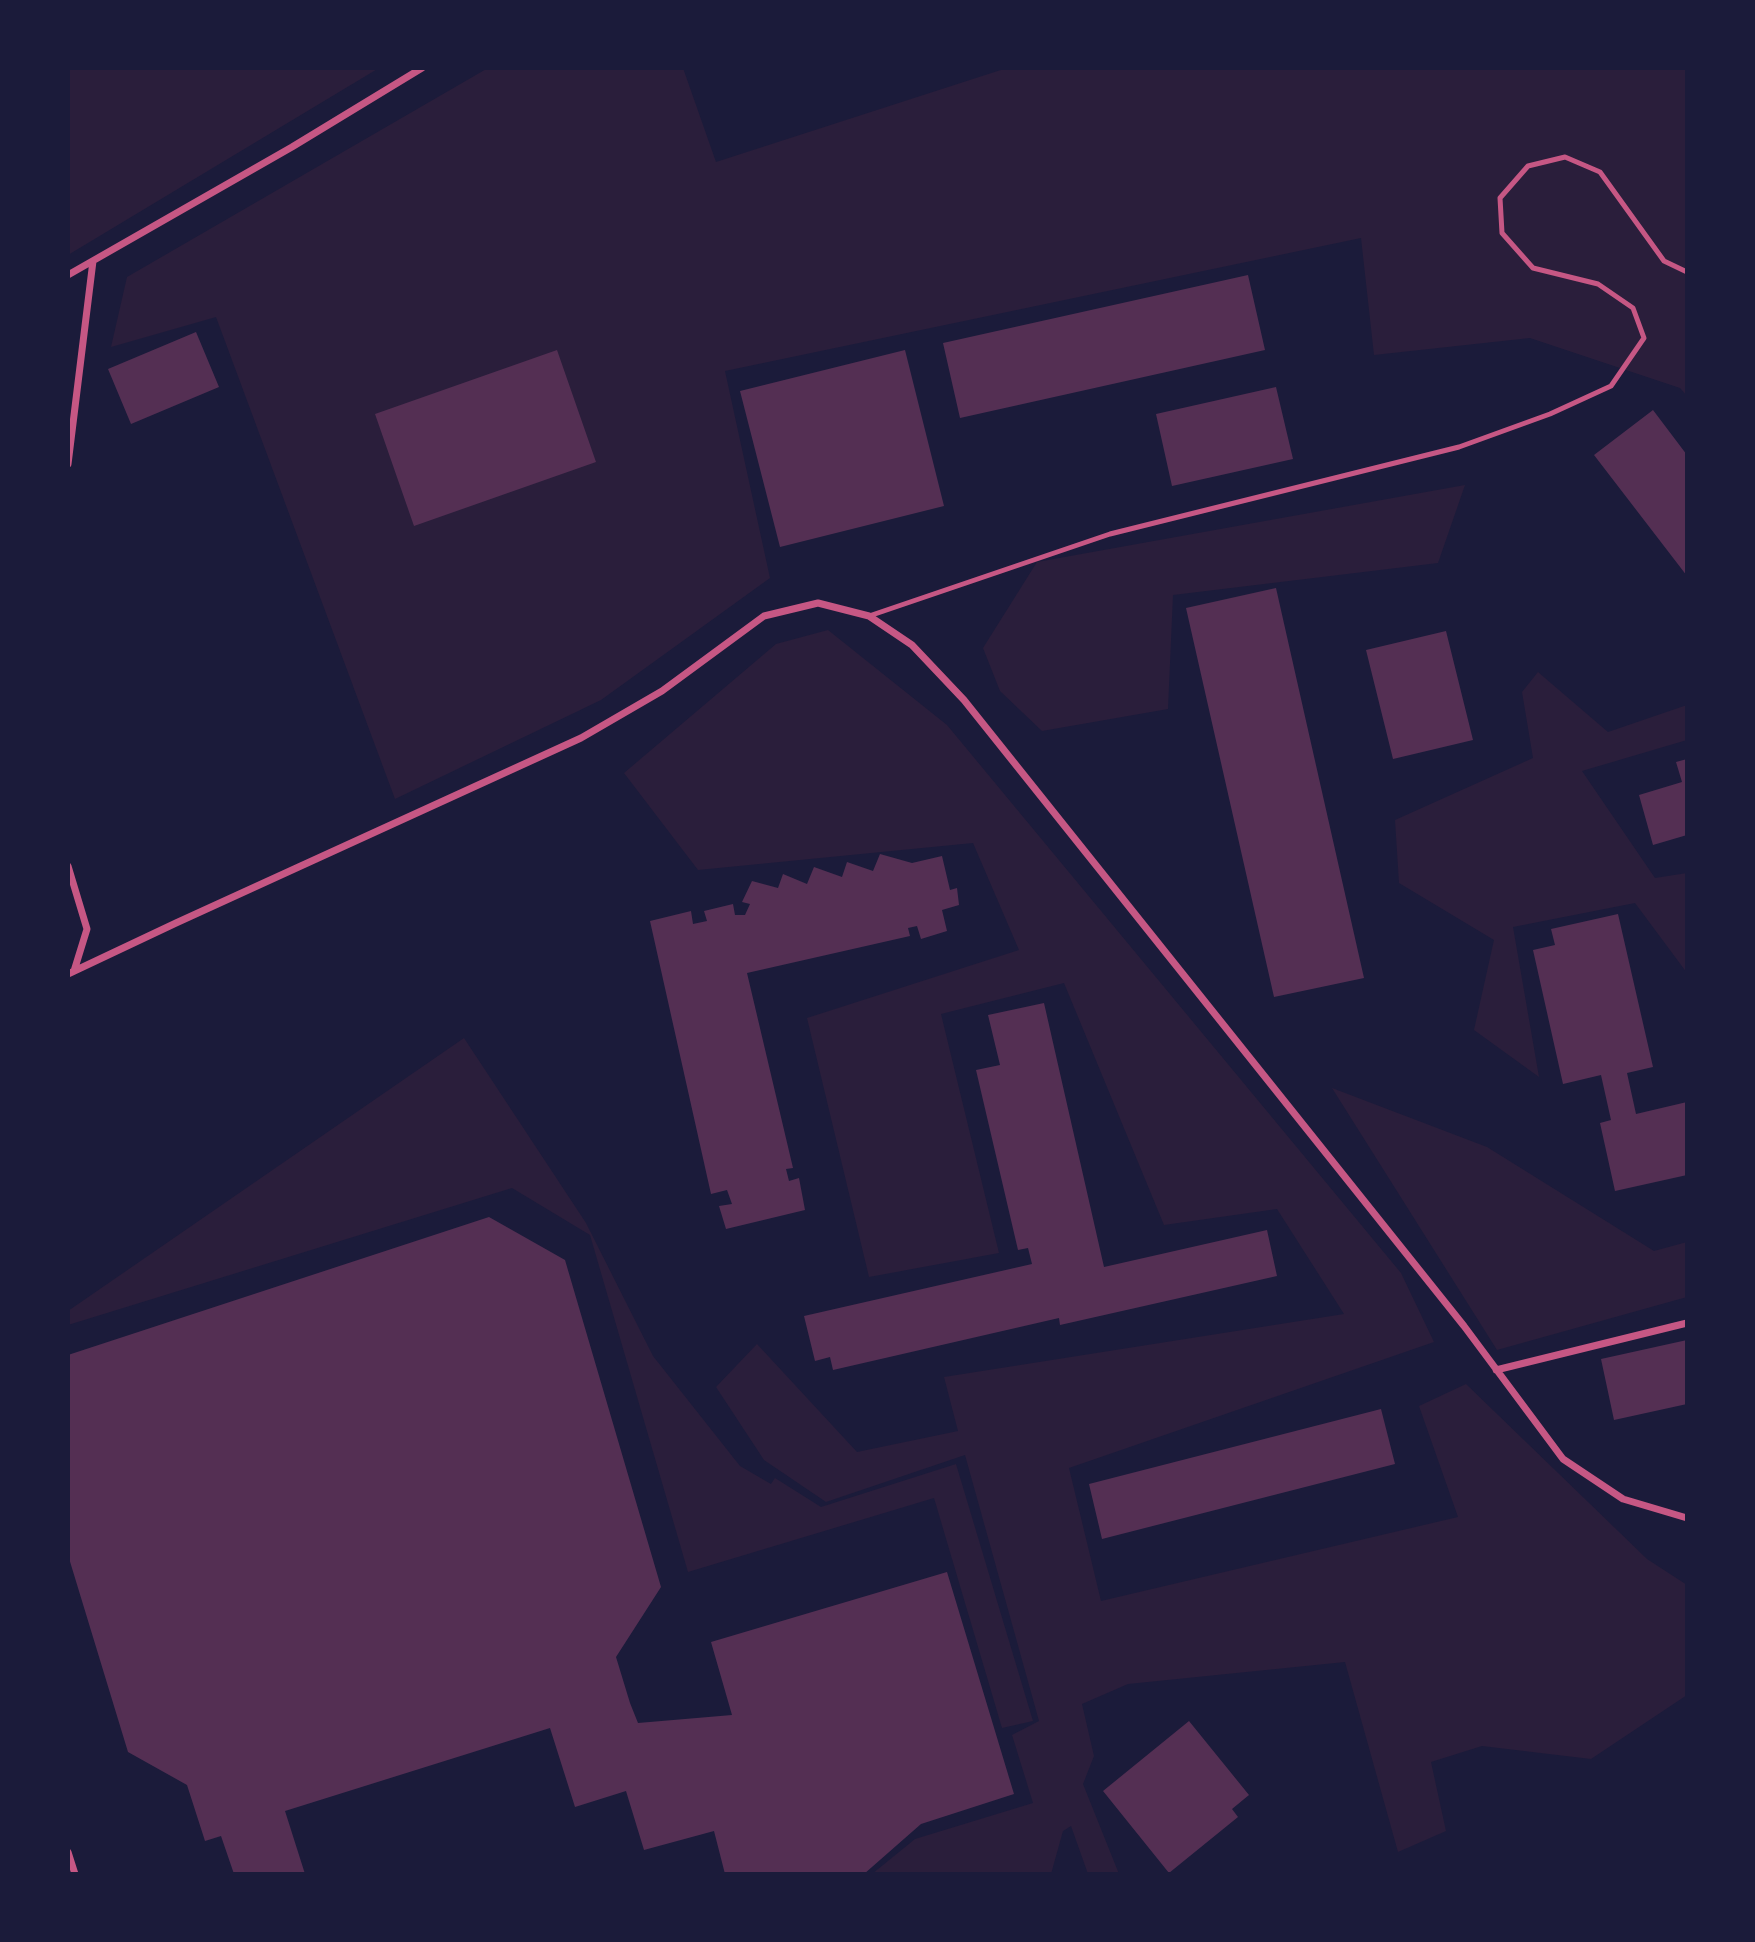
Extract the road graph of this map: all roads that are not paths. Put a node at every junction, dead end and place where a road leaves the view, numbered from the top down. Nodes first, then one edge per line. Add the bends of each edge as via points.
1 (422, 68) edge
2 (93, 261) junction
3 (1687, 272) edge
4 (68, 275) edge
5 (68, 464) edge
6 (869, 616) junction
7 (68, 866) edge
8 (71, 972) edge
9 (1687, 1323) edge
10 (1496, 1370) junction
11 (1687, 1518) edge
12 (68, 1852) edge
13 (75, 1874) edge

1 - 2 street
2 - 4 street
2 - 5 street
3 - 6 lane via 1664,261 1600,172 1565,157 1528,166 1500,198 1502,233 1533,268 1598,284 1633,308 1644,338 1611,386 1460,447 1110,534
6 - 8 street via 818,603 764,616 662,691 581,738
6 - 10 street via 912,645 964,700
7 - 8 street via 87,929
9 - 10 street
10 - 11 street via 1563,1459 1623,1499
12 - 13 street

